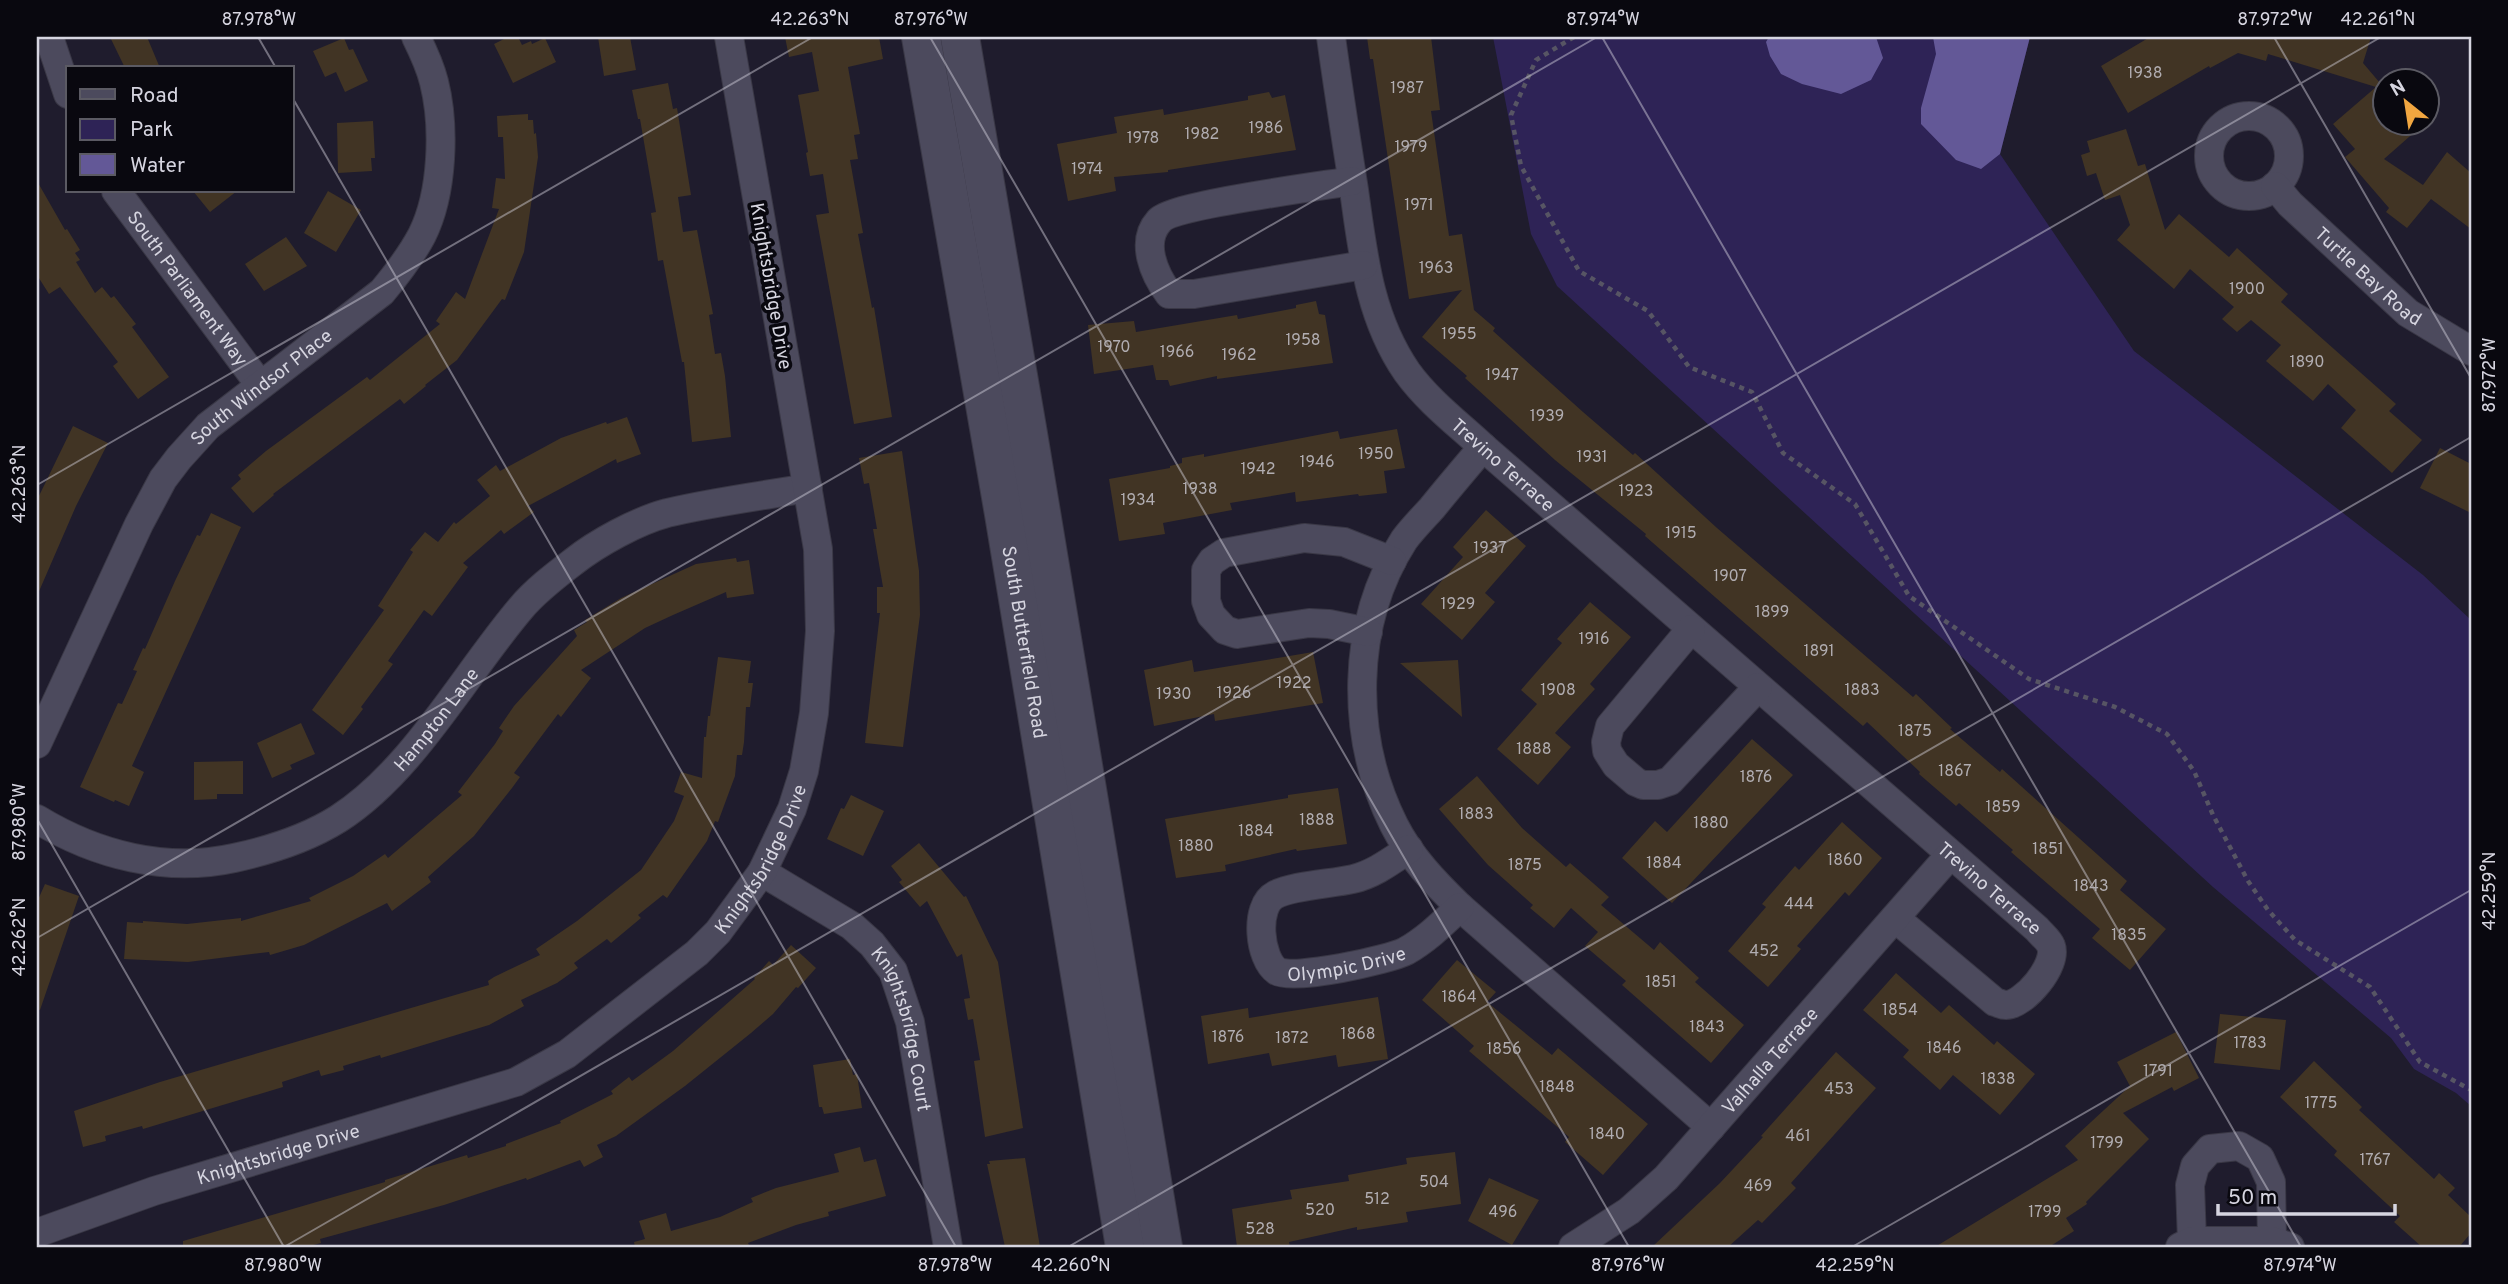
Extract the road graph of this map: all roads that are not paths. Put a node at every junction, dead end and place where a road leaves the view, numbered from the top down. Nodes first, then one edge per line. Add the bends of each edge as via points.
1 (49, 37) edge
2 (416, 37) edge
3 (729, 37) edge
4 (921, 37) edge
5 (960, 37) edge
6 (1331, 37) edge
7 (66, 88) edge
8 (1352, 181) junction
9 (2275, 186) dead end
10 (117, 192) edge
11 (1364, 265) junction
12 (2471, 351) edge
13 (260, 385) junction
14 (1483, 447) junction
15 (808, 488) junction
16 (1392, 561) junction
17 (1691, 629) junction
18 (1368, 632) junction
19 (1758, 687) junction
20 (37, 744) edge
21 (37, 819) edge
22 (1409, 849) junction
23 (1950, 855) junction
24 (762, 872) junction
25 (1460, 907) junction
26 (1895, 918) junction
27 (1711, 1127) junction
28 (37, 1233) edge
29 (2186, 1244) edge
30 (2281, 1244) edge
31 (942, 1246) edge
32 (1125, 1247) edge
33 (1163, 1247) edge
34 (1573, 1247) edge

1 - 7 street
2 - 13 street, South Windsor Place via 435,83 441,130 438,178 423,233 382,292
3 - 15 street, Knightsbridge Drive
4 - 32 main road, South Butterfield Road
5 - 33 main road, South Butterfield Road
6 - 8 street, Trevino Terrace
8 - 11 street, Trevino Terrace
8 - 11 street via 1189,208 1160,218 1149,243 1157,278 1169,294 1194,294
9 - 12 street, Turtle Bay Road via 2408,313
10 - 13 street, South Parliament Way
11 - 14 street, Trevino Terrace via 1373,304 1408,372 1429,398
13 - 20 street, South Windsor Place via 208,426 163,479
14 - 16 street via 1405,538
14 - 17 street, Trevino Terrace
15 - 21 street, Hampton Lane via 665,514 638,524 573,562 523,605 383,783 308,836 221,861 150,862 83,844
15 - 24 street, Knightsbridge Drive via 818,549 820,631 814,713 792,809
16 - 18 street
16 - 18 street via 1344,542 1304,538 1224,553 1206,570 1206,601 1225,630 1237,634 1309,623
17 - 19 street, Trevino Terrace
17 - 19 street via 1610,726 1607,751 1616,765 1643,785 1670,781
18 - 22 street via 1362,672 1367,746 1394,825
19 - 23 street, Trevino Terrace
22 - 25 street
22 - 25 street, Olympic Drive via 1353,879 1274,895 1263,906 1260,919 1270,964 1278,972 1293,975 1374,962 1416,945
23 - 26 street, Valhalla Terrace
23 - 26 street, Trevino Terrace via 2051,945 2049,968 2036,985 2017,1001 2007,1005 1995,1002
24 - 28 street, Knightsbridge Drive via 697,953 567,1054 516,1082 153,1191
24 - 31 street, Knightsbridge Court via 852,926 893,971 909,1022
25 - 27 street
26 - 27 street, Valhalla Terrace
27 - 34 street, Valhalla Terrace via 1629,1211
29 - 30 street
29 - 30 street via 2195,1166 2210,1149 2239,1146 2260,1158 2271,1182

